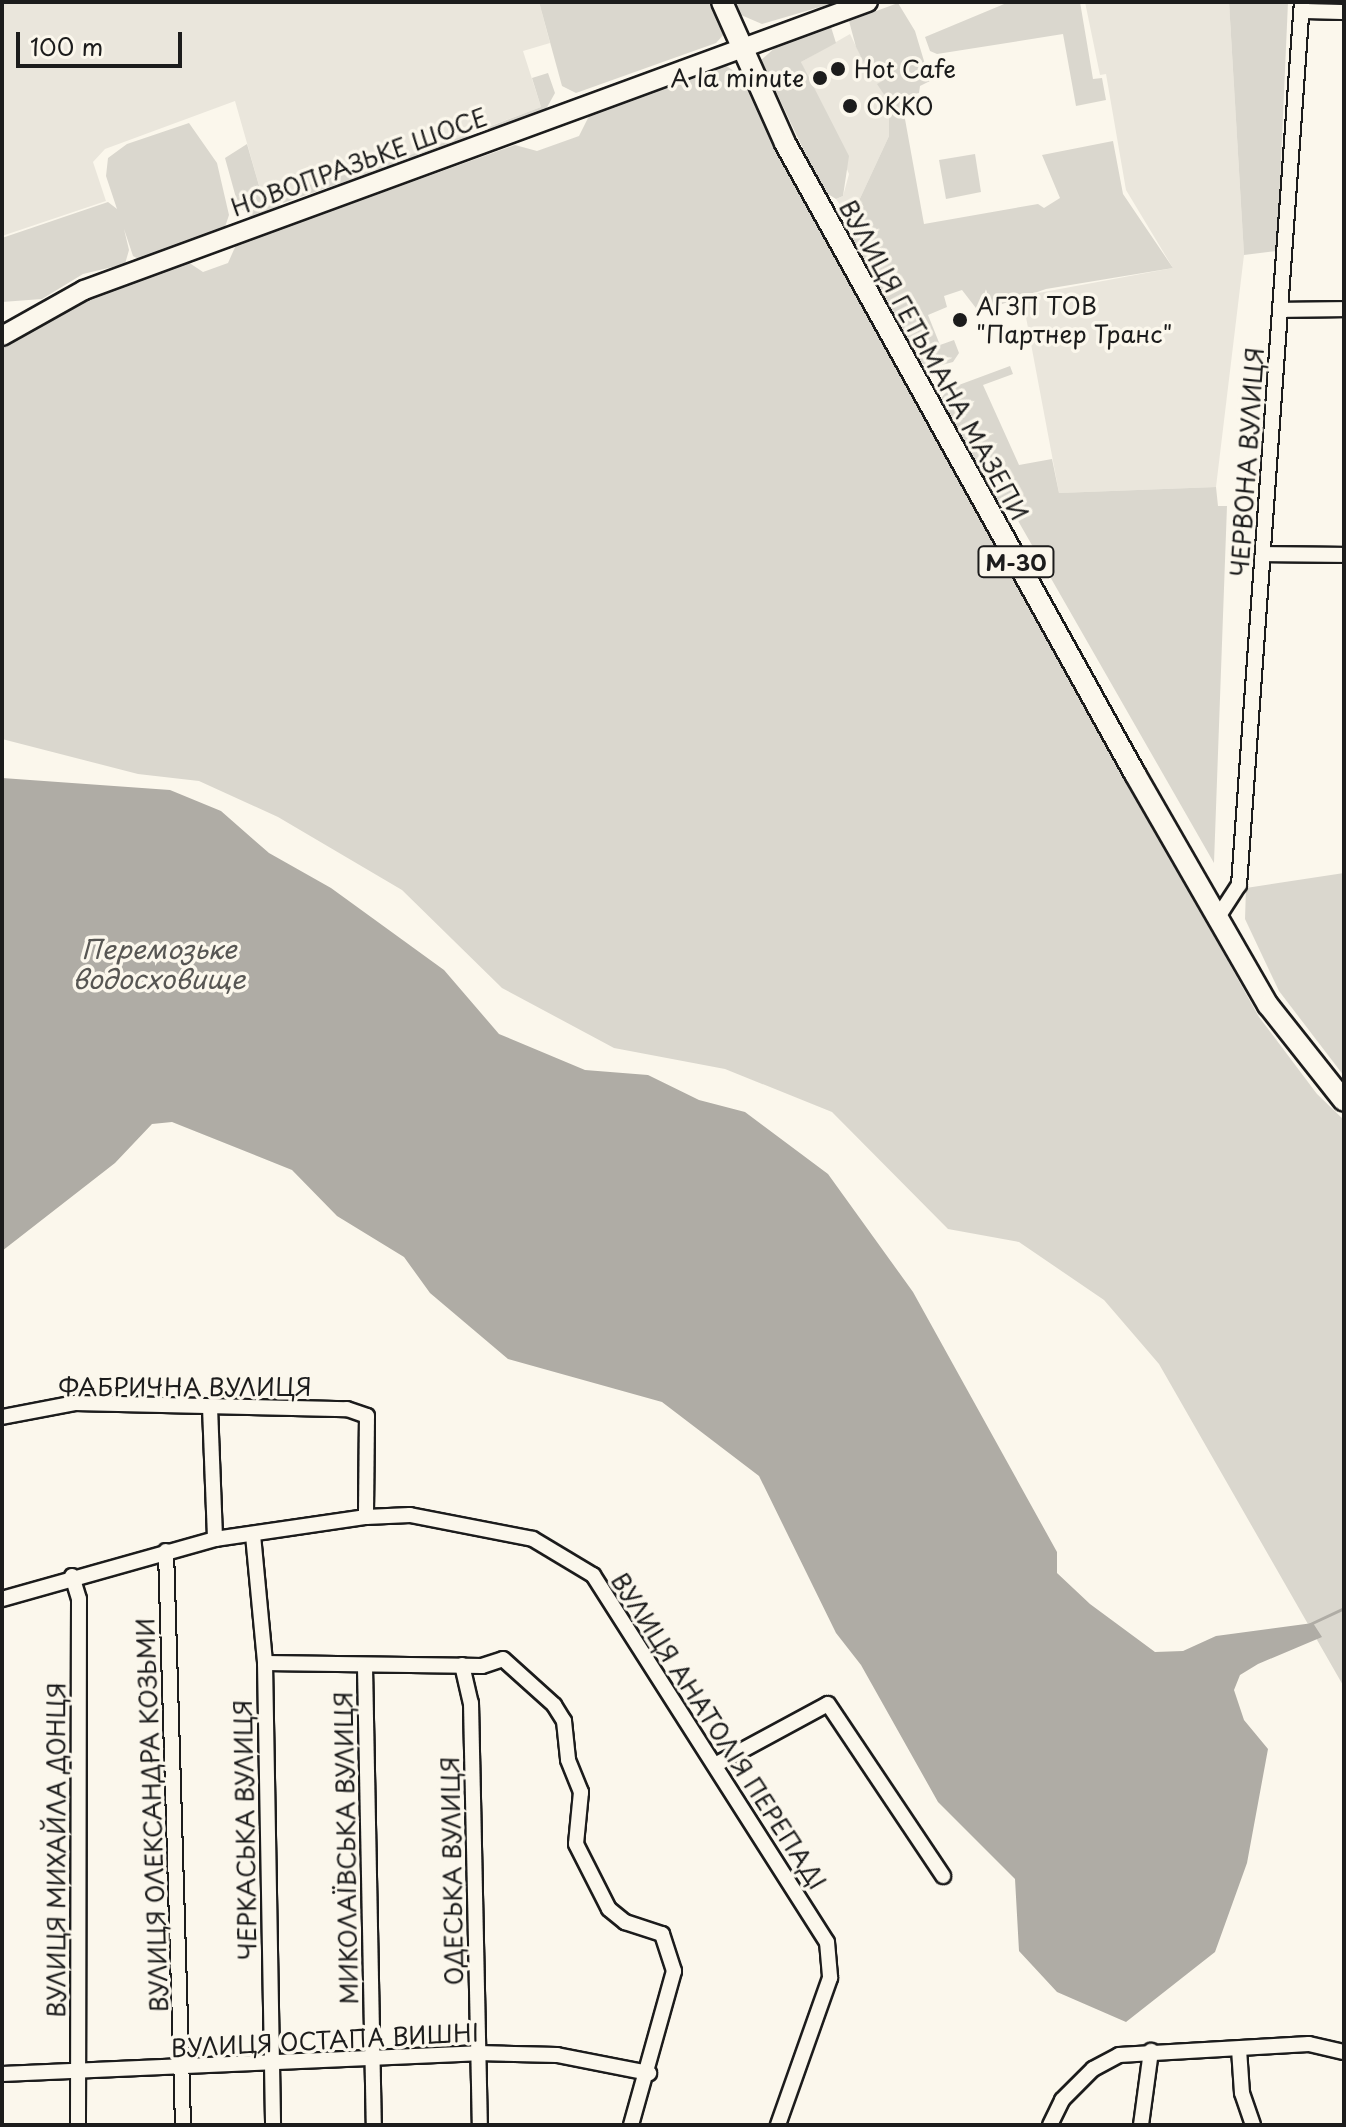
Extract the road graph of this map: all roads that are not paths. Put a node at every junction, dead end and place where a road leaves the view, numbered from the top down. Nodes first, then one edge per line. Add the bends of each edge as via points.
1 (722, 2) edge
2 (868, 2) edge
3 (1302, 7) edge
4 (1344, 12) edge
5 (740, 46) junction
6 (1344, 309) edge
7 (1280, 310) junction
8 (2, 336) edge
9 (1263, 554) junction
10 (1344, 555) edge
11 (1218, 917) junction
12 (1344, 1101) edge
13 (210, 1407) junction
14 (2, 1417) edge
15 (366, 1517) junction
16 (253, 1535) junction
17 (215, 1539) junction
18 (166, 1551) junction
19 (72, 1576) junction
20 (2, 1599) edge
21 (265, 1663) junction
22 (462, 1665) junction
23 (365, 1667) junction
24 (715, 1765) junction
25 (943, 1876) dead end
26 (1239, 2049) junction
27 (1151, 2051) junction
28 (1344, 2052) edge
29 (478, 2053) junction
30 (372, 2058) junction
31 (270, 2065) junction
32 (182, 2069) junction
33 (649, 2073) junction
34 (2, 2074) edge
35 (77, 2074) junction
36 (78, 2125) edge
37 (183, 2125) edge
38 (273, 2125) edge
39 (374, 2125) edge
40 (480, 2125) edge
41 (631, 2125) edge
42 (778, 2125) edge
43 (1050, 2125) edge
44 (1141, 2125) edge
45 (1253, 2125) edge

1 - 5 highway, ВУЛИЦЯ ГЕТЬМАНА МАЗЕПИ / М-30
2 - 5 main road, НОВОПРАЗЬКЕ ШОСЕ
3 - 4 street
3 - 7 street, ЧЕРВОНА ВУЛИЦЯ
5 - 8 main road, НОВОПРАЗЬКЕ ШОСЕ via 84,290
5 - 11 highway, ВУЛИЦЯ ГЕТЬМАНА МАЗЕПИ / М-30 via 857,275
6 - 7 street
7 - 9 street, ЧЕРВОНА ВУЛИЦЯ
9 - 10 street
9 - 11 street, ЧЕРВОНА ВУЛИЦЯ via 1239,885
11 - 12 highway, ВУЛИЦЯ ГЕТЬМАНА МАЗЕПИ / М-30 via 1268,1005
13 - 14 street, ФАБРИЧНА ВУЛИЦЯ via 75,1403
13 - 15 street, ФАБРИЧНА ВУЛИЦЯ via 347,1409 367,1416
13 - 17 street
15 - 16 street, ВУЛИЦЯ АНАТОЛІЯ ПЕРЕПАДІ
15 - 24 street, ВУЛИЦЯ АНАТОЛІЯ ПЕРЕПАДІ via 410,1515 533,1539 593,1575
16 - 17 street, ВУЛИЦЯ АНАТОЛІЯ ПЕРЕПАДІ
16 - 21 street, ЧЕРКАСЬКА ВУЛИЦЯ
17 - 18 street, ВУЛИЦЯ АНАТОЛІЯ ПЕРЕПАДІ
18 - 19 street, ВУЛИЦЯ АНАТОЛІЯ ПЕРЕПАДІ
18 - 32 street, ВУЛИЦЯ ОЛЕКСАНДРА КОЗЬМИ
19 - 20 street, ВУЛИЦЯ АНАТОЛІЯ ПЕРЕПАДІ
19 - 35 street, ВУЛИЦЯ МИХАЙЛА ДОНЦЯ via 79,1599
21 - 23 street
21 - 31 street, ЧЕРКАСЬКА ВУЛИЦЯ
22 - 23 street
22 - 29 street, ОДЕСЬКА ВУЛИЦЯ via 471,1703
22 - 33 street via 503,1659 554,1705 564,1721 568,1760 581,1792 576,1844 609,1909 625,1922 662,1934 674,1971
23 - 30 street, МИКОЛАЇВСЬКА ВУЛИЦЯ
24 - 25 street via 828,1704
24 - 42 street, ВУЛИЦЯ АНАТОЛІЯ ПЕРЕПАДІ via 827,1942 830,1978
26 - 27 street
26 - 28 street via 1309,2044
26 - 45 street via 1242,2093
27 - 43 street via 1119,2055 1093,2069 1062,2100
27 - 44 street
29 - 30 street, ВУЛИЦЯ ОСТАПА ВИШНІ
29 - 33 street, ВУЛИЦЯ ОСТАПА ВИШНІ via 557,2055
29 - 40 street, ОДЕСЬКА ВУЛИЦЯ
30 - 31 street, ВУЛИЦЯ ОСТАПА ВИШНІ
30 - 39 street, МИКОЛАЇВСЬКА ВУЛИЦЯ
31 - 32 street, ВУЛИЦЯ ОСТАПА ВИШНІ
31 - 38 street, ЧЕРКАСЬКА ВУЛИЦЯ
32 - 35 street, ВУЛИЦЯ ОСТАПА ВИШНІ
32 - 37 street, ВУЛИЦЯ ОЛЕКСАНДРА КОЗЬМИ
33 - 41 street
34 - 35 street, ВУЛИЦЯ ОСТАПА ВИШНІ
35 - 36 street, ВУЛИЦЯ МИХАЙЛА ДОНЦЯ

